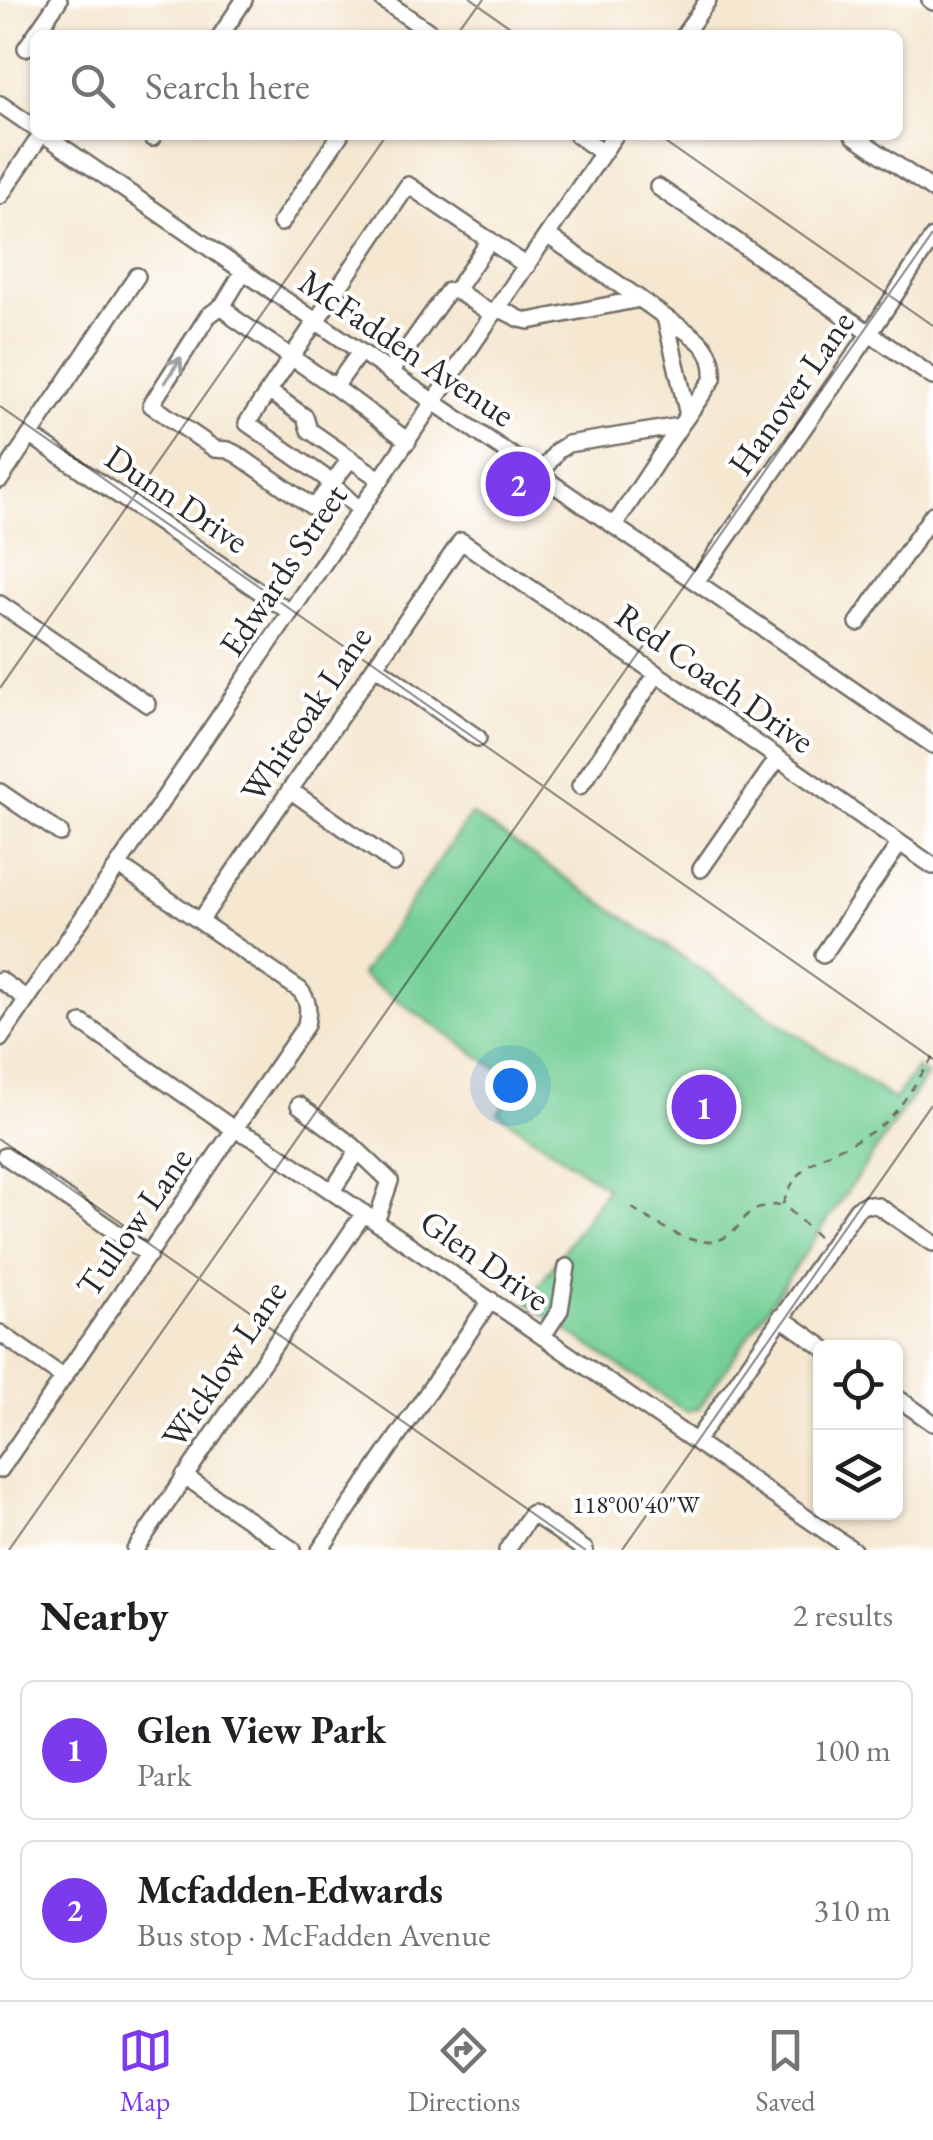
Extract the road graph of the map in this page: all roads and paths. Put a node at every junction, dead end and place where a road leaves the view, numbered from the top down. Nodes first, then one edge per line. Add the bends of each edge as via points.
1 (59, 0) edge
2 (244, 0) edge
3 (383, 0) edge
4 (708, 0) edge
5 (411, 29) edge
6 (688, 29) edge
7 (38, 30) edge
8 (223, 30) edge
9 (30, 42) edge
10 (26, 48) dead end
11 (0, 104) edge
12 (30, 125) edge
13 (39, 140) edge
14 (50, 140) edge
15 (337, 140) edge
16 (585, 140) edge
17 (612, 140) edge
18 (860, 140) edge
19 (603, 153) junction
20 (658, 187) dead end
21 (933, 190) edge
22 (0, 196) edge
23 (281, 223) dead end
24 (548, 235) junction
25 (933, 237) edge
26 (490, 240) junction
27 (527, 266) junction
28 (243, 272) junction
29 (137, 276) dead end
30 (456, 290) junction
31 (640, 299) junction
32 (222, 305) junction
33 (496, 311) junction
34 (665, 318) junction
35 (316, 322) junction
36 (870, 333) junction
37 (360, 352) junction
38 (292, 357) junction
39 (390, 372) junction
40 (933, 377) edge
41 (335, 388) junction
42 (270, 392) junction
43 (434, 402) junction
44 (684, 420) junction
45 (247, 423) junction
46 (30, 435) junction
47 (408, 441) junction
48 (228, 450) junction
49 (350, 458) junction
50 (540, 475) junction
51 (0, 480) edge
52 (381, 480) junction
53 (332, 483) junction
54 (360, 510) junction
55 (933, 514) edge
56 (614, 526) junction
57 (461, 542) joint
58 (696, 582) junction
59 (0, 604) edge
60 (290, 612) junction
61 (858, 624) dead end
62 (375, 666) junction
63 (658, 674) junction
64 (147, 704) dead end
65 (478, 738) dead end
66 (933, 745) edge
67 (778, 758) junction
68 (580, 786) dead end
69 (290, 790) junction
70 (0, 792) edge
71 (60, 833) dead end
72 (900, 844) junction
73 (394, 862) dead end
74 (118, 865) junction
75 (933, 866) edge
76 (701, 869) dead end
77 (200, 921) junction
78 (823, 955) dead end
79 (0, 980) edge
80 (27, 999) junction
81 (82, 1023) dead end
82 (0, 1038) edge
83 (933, 1058) edge
84 (299, 1106) dead end
85 (235, 1130) junction
86 (358, 1151) junction
87 (5, 1156) dead end
88 (332, 1192) junction
89 (783, 1204) junction
90 (632, 1208) dead end
91 (370, 1217) junction
92 (933, 1244) edge
93 (830, 1246) junction
94 (149, 1255) junction
95 (566, 1267) dead end
96 (490, 1300) junction
97 (780, 1317) junction
98 (0, 1333) edge
99 (543, 1336) junction
100 (813, 1340) edge
101 (63, 1376) junction
102 (903, 1402) edge
103 (933, 1423) edge
104 (696, 1441) junction
105 (0, 1470) edge
106 (184, 1476) junction
107 (135, 1550) edge
108 (292, 1550) edge
109 (320, 1550) edge
110 (507, 1550) edge
111 (586, 1550) edge
112 (852, 1550) edge

1 - 7 street
2 - 8 street
3 - 5 street
4 - 6 street
9 - 10 street
11 - 12 street
13 - 22 street
14 - 28 street, McFadden Avenue
15 - 23 street
16 - 19 street
17 - 19 street, Edwards Street
18 - 21 street
19 - 24 street, Edwards Street
20 - 36 street
24 - 27 street, Edwards Street
24 - 31 street
25 - 36 street, Hanover Lane
26 - 27 street
26 - 30 street
26 - 35 street via 408,185
27 - 33 street, Edwards Street
28 - 32 street
28 - 35 street, McFadden Avenue
29 - 46 street
30 - 33 street
30 - 39 street via 441,298
31 - 33 street via 529,321
31 - 34 street
32 - 38 street
48 -> 32 street via 215,450 151,405 208,316
33 - 43 street, Edwards Street
34 - 44 street
34 - 44 street via 710,352 713,379
35 - 37 street, McFadden Avenue
35 - 38 street
36 - 40 street
36 - 58 street, Hanover Lane
37 - 39 street, McFadden Avenue
37 - 41 street
38 - 41 street
38 - 42 street
39 - 43 street, McFadden Avenue
41 - 47 street
42 - 45 street
42 - 49 street
43 - 47 street, Edwards Street
43 - 50 street, McFadden Avenue
44 - 50 street via 568,444
44 - 56 street
45 - 48 street
45 - 53 street
46 - 51 street
46 - 60 street, Dunn Drive
47 - 52 street, Edwards Street
48 - 53 street via 314,508
49 - 52 street
49 - 53 street
50 - 56 street, McFadden Avenue
52 - 54 street, Edwards Street
53 - 54 street
54 - 60 street, Edwards Street
55 - 61 street
56 - 58 street, McFadden Avenue
57 - 62 street, Whiteoak Lane
57 - 63 street, Red Coach Drive
58 - 66 street, McFadden Avenue
59 - 64 street
60 - 74 street, Edwards Street
62 - 65 street
62 - 69 street, Whiteoak Lane
63 - 67 street, Red Coach Drive
63 - 68 street
67 - 72 street, Red Coach Drive
67 - 76 street
69 - 73 street
69 - 77 street, Whiteoak Lane
70 - 71 street
72 - 75 street, Red Coach Drive
72 - 78 street
74 - 77 street
74 - 80 street, Edwards Street
77 - 85 street, Tullow Lane via 300,990 308,1006 306,1025
79 - 80 street
80 - 82 street, Edwards Street
81 - 85 street, Glen Drive
83 - 89 path via 896,1111 818,1158
84 - 86 street
85 - 88 street, Glen Drive
85 - 94 street, Tullow Lane
86 - 88 street
86 - 91 street via 390,1180
87 - 94 street
88 - 91 street, Glen Drive
89 - 90 path via 751,1212 734,1231 710,1242 672,1232
89 - 93 path
91 - 96 street, Glen Drive
91 - 106 street, Wicklow Lane
92 - 93 street via 866,1204
93 - 97 street
94 - 101 street, Tullow Lane
95 - 99 street via 560,1310
96 - 99 street, Glen Drive
96 - 109 street
97 - 100 street
97 - 104 street
98 - 101 street
99 - 104 street, Glen Drive
101 - 105 street, Tullow Lane
102 - 103 street
104 - 112 street, Glen Drive
106 - 107 street, Wicklow Lane
106 - 108 street
110 - 111 street via 532,1513

